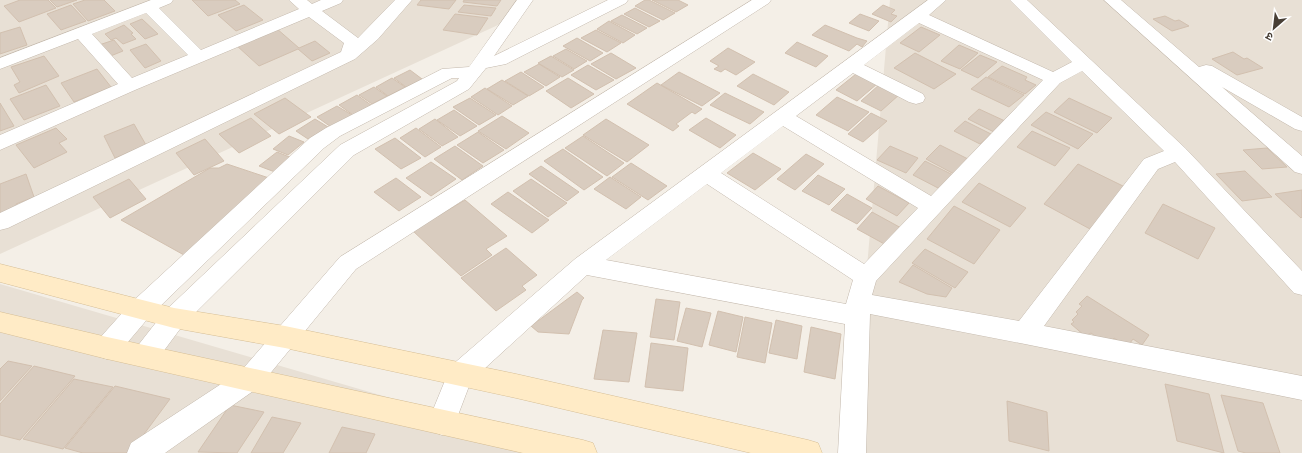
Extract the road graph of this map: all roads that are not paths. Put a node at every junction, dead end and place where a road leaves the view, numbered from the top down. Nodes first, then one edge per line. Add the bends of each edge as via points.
1 (165, 0) edge
2 (335, 0) edge
3 (404, 0) edge
4 (524, 0) edge
5 (620, 0) edge
6 (764, 0) edge
7 (938, 0) edge
8 (1018, 0) edge
9 (1112, 0) edge
10 (304, 5) edge
11 (148, 6) junction
12 (918, 16) junction
13 (82, 32) junction
14 (501, 34) junction
15 (530, 46) junction
16 (1166, 47) junction
17 (349, 55) junction
18 (199, 57) junction
19 (1083, 63) junction
20 (0, 64) edge
21 (853, 66) junction
22 (476, 68) junction
23 (1054, 79) junction
24 (129, 86) junction
25 (916, 98) dead end
26 (783, 117) junction
27 (1302, 125) edge
28 (0, 143) edge
29 (1178, 153) junction
30 (1302, 167) edge
31 (707, 174) junction
32 (260, 197) junction
33 (289, 207) junction
34 (933, 207) junction
35 (0, 222) edge
36 (583, 265) junction
37 (0, 273) edge
38 (866, 277) junction
39 (1302, 286) edge
40 (141, 309) junction
41 (858, 309) junction
42 (174, 318) junction
43 (0, 322) edge
44 (1025, 333) junction
45 (285, 337) junction
46 (107, 348) junction
47 (144, 356) junction
48 (460, 374) junction
49 (250, 378) junction
50 (1302, 388) edge
51 (442, 422) junction
52 (572, 452) edge
53 (141, 453) edge
54 (808, 453) edge
55 (852, 453) edge

1 - 11 street
2 - 10 street
3 - 17 street via 372,36
4 - 14 street
5 - 15 street
6 - 45 street via 348,263
7 - 12 street
8 - 19 street
9 - 16 street
10 - 17 street via 353,42
10 - 18 street
11 - 13 street
11 - 18 street
12 - 21 street
12 - 23 street
13 - 20 street
13 - 24 street
14 - 15 street
14 - 22 street
15 - 22 street
16 - 27 street
16 - 30 street
17 - 35 street
18 - 24 street
19 - 23 street
19 - 29 street
21 - 25 street
21 - 26 street
22 - 32 street via 448,73 333,132 317,143
22 - 33 street via 462,85 347,150
23 - 34 street
24 - 28 street
26 - 31 street
26 - 34 street
29 - 39 street
29 - 44 street via 1151,164
31 - 36 street
31 - 38 street
32 - 33 street
32 - 40 street
33 - 42 street
34 - 38 street
36 - 41 street
36 - 48 street
37 - 40 street
38 - 41 street
40 - 42 street
40 - 46 street
41 - 44 street
41 - 55 street
42 - 45 street
42 - 47 street
43 - 46 street
44 - 50 street
45 - 48 street
45 - 49 street
46 - 47 street
47 - 49 street
48 - 51 street
48 - 54 street
49 - 51 street
49 - 53 street
51 - 52 street

